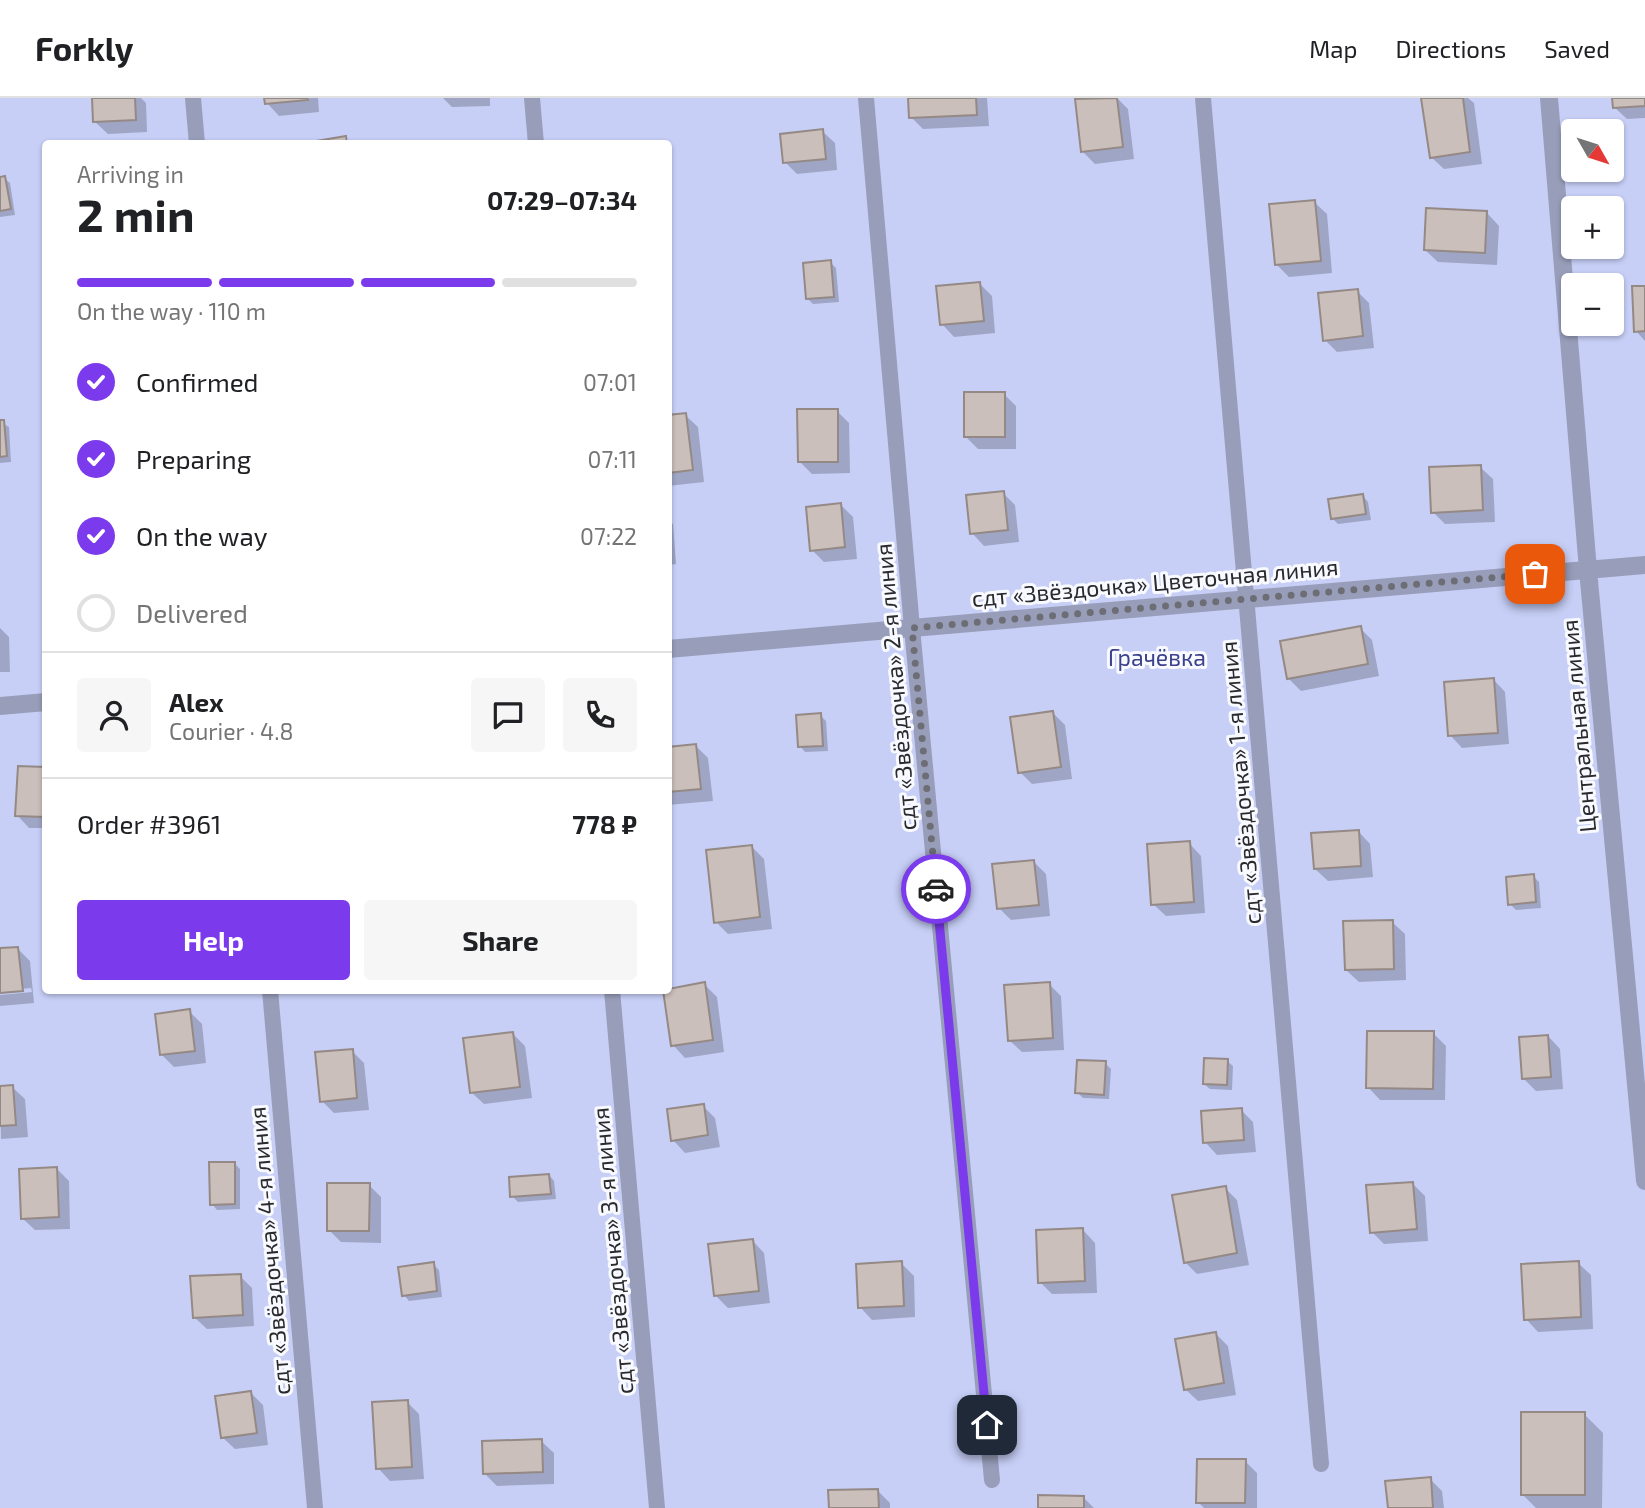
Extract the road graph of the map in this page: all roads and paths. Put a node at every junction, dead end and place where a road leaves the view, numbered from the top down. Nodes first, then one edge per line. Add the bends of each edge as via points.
1 (193, 98) edge
2 (532, 98) edge
3 (866, 98) edge
4 (1203, 98) edge
5 (1549, 98) edge
6 (197, 140) edge
7 (536, 140) edge
8 (1645, 565) edge
9 (1588, 570) junction
10 (1247, 599) junction
11 (912, 628) junction
12 (672, 649) edge
13 (42, 702) edge
14 (0, 706) edge
15 (270, 994) edge
16 (612, 994) edge
17 (1645, 1181) edge
18 (1321, 1464) dead end
19 (992, 1480) dead end
20 (315, 1508) edge
21 (657, 1508) edge

1 - 6 lane
2 - 7 lane
3 - 11 lane, сдт «Звёздочка» 2-я линия
4 - 10 lane, сдт «Звёздочка» 1-я линия
5 - 9 street, Центральная линия
8 - 9 street, сдт «Звёздочка» Цветочная линия
9 - 10 street, сдт «Звёздочка» Цветочная линия
9 - 17 street, Центральная линия
10 - 11 street, сдт «Звёздочка» Цветочная линия
10 - 18 lane, сдт «Звёздочка» 1-я линия
11 - 12 street, сдт «Звёздочка» Цветочная линия
11 - 19 lane, сдт «Звёздочка» 2-я линия
13 - 14 street
15 - 20 lane, сдт «Звёздочка» 4-я линия
16 - 21 lane, сдт «Звёздочка» 3-я линия

